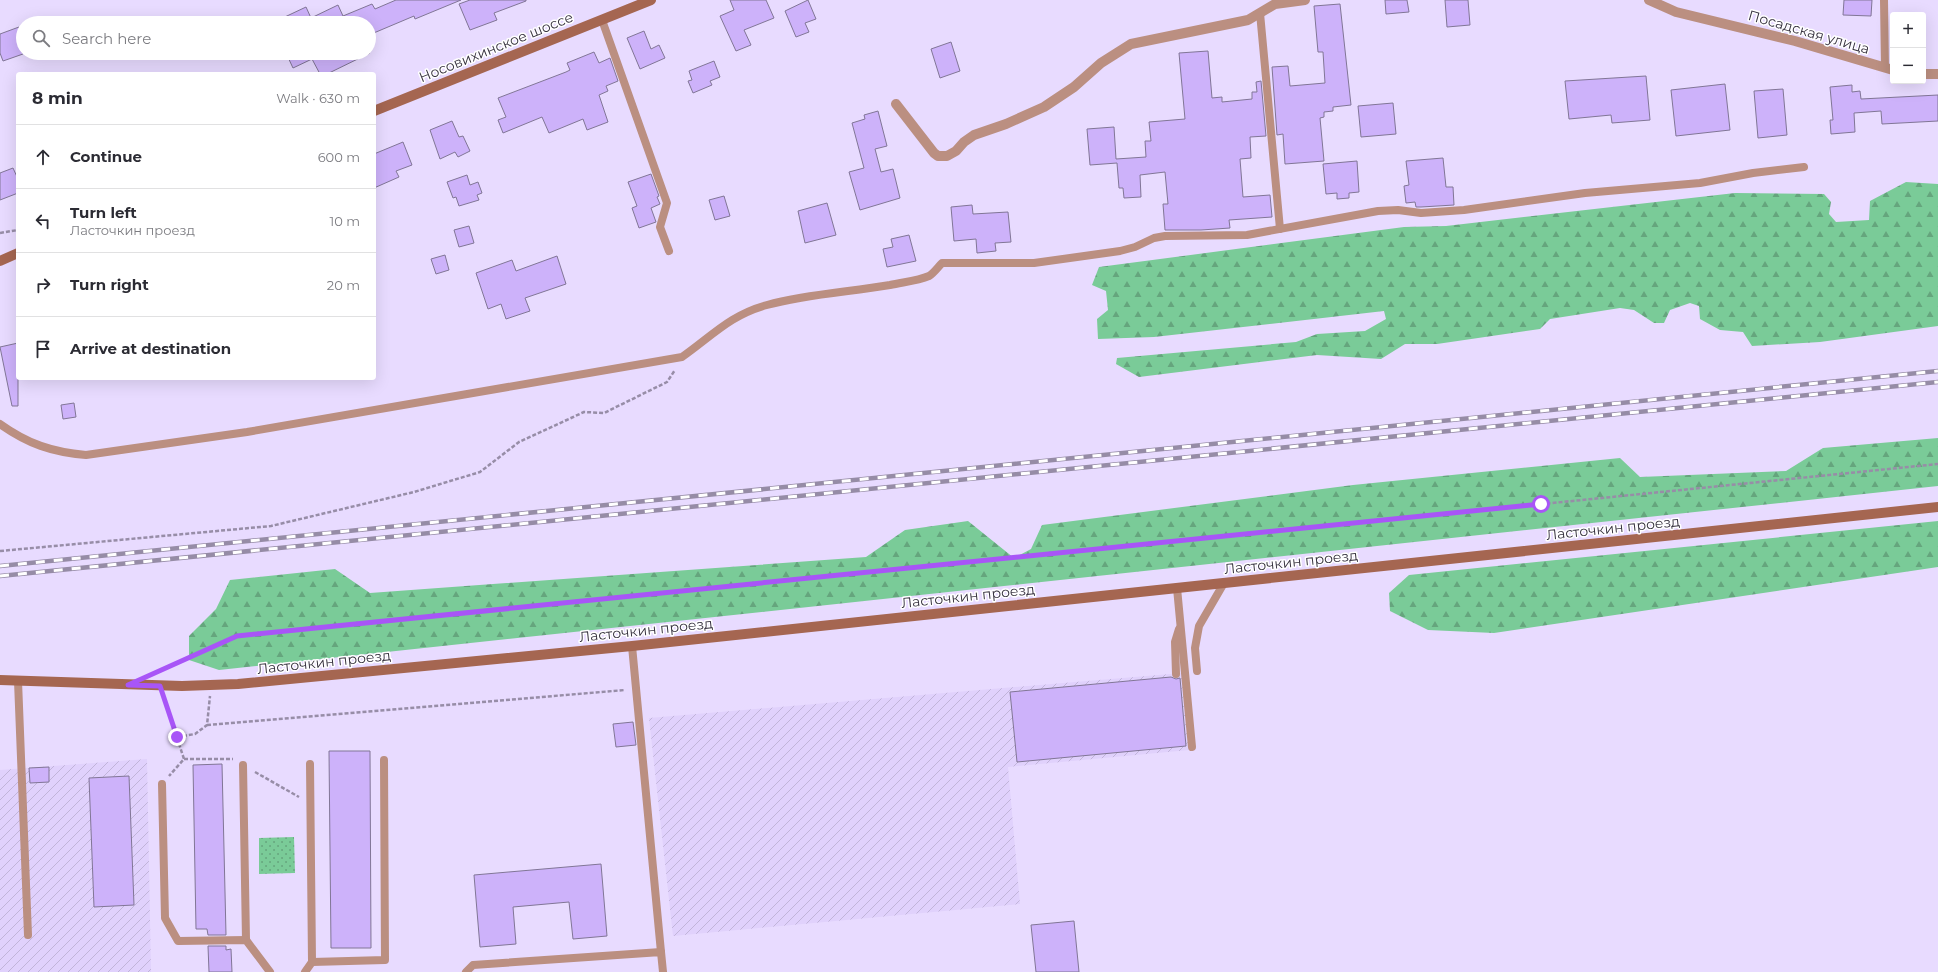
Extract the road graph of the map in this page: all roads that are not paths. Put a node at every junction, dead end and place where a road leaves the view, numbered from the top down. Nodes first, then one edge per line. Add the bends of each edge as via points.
1 (651, 0) edge
2 (1306, 0) edge
3 (1649, 0) edge
4 (1884, 0) edge
5 (1260, 13) junction
6 (602, 20) junction
7 (1889, 69) edge
8 (1926, 74) edge
9 (1938, 74) edge
10 (896, 104) dead end
11 (376, 110) edge
12 (1804, 167) dead end
13 (1280, 229) junction
14 (670, 251) dead end
15 (16, 254) edge
16 (0, 260) edge
17 (0, 424) edge
18 (1938, 507) edge
19 (1224, 584) junction
20 (1177, 588) junction
21 (1180, 625) junction
22 (632, 646) junction
23 (1197, 671) dead end
24 (1176, 674) dead end
25 (0, 680) edge
26 (18, 681) junction
27 (1192, 747) dead end
28 (384, 760) dead end
29 (310, 764) dead end
30 (243, 765) dead end
31 (162, 784) road end
32 (28, 935) dead end
33 (246, 940) junction
34 (661, 952) junction
35 (312, 962) junction
36 (270, 972) edge
37 (305, 972) edge
38 (466, 972) edge
39 (663, 972) edge

1 - 6 street, Носовихинское шоссе
2 - 5 street via 1275,4
3 - 7 street, Посадская улица via 1676,12 1795,41
4 - 7 lane
5 - 10 street via 1248,20 1131,44 1044,107 974,135 947,156 938,156 934,153
5 - 13 lane
6 - 11 street, Носовихинское шоссе
6 - 14 lane via 667,203 660,227
8 - 9 street
12 - 13 lane via 1753,172 1700,183 1585,193 1464,210 1422,213 1378,211
13 - 17 lane via 1247,235 1165,236 1120,251 1034,263 942,263 930,275 919,280 802,297 743,313 713,331 682,357 247,432 86,455 61,453 36,444 12,433
15 - 16 street
18 - 19 street, Ласточкин проезд
19 - 20 street, Ласточкин проезд
19 - 23 lane via 1199,626 1194,648
20 - 21 lane
20 - 22 street, Ласточкин проезд
21 - 24 lane via 1175,642
21 - 27 lane
22 - 26 street, Ласточкин проезд via 210,686
22 - 34 lane
25 - 26 street, Ласточкин проезд
26 - 32 lane
28 - 35 lane via 385,960
29 - 35 lane
30 - 33 lane
31 - 33 lane via 165,918 178,941
33 - 36 lane
34 - 38 lane via 473,965
34 - 39 lane
35 - 37 lane

